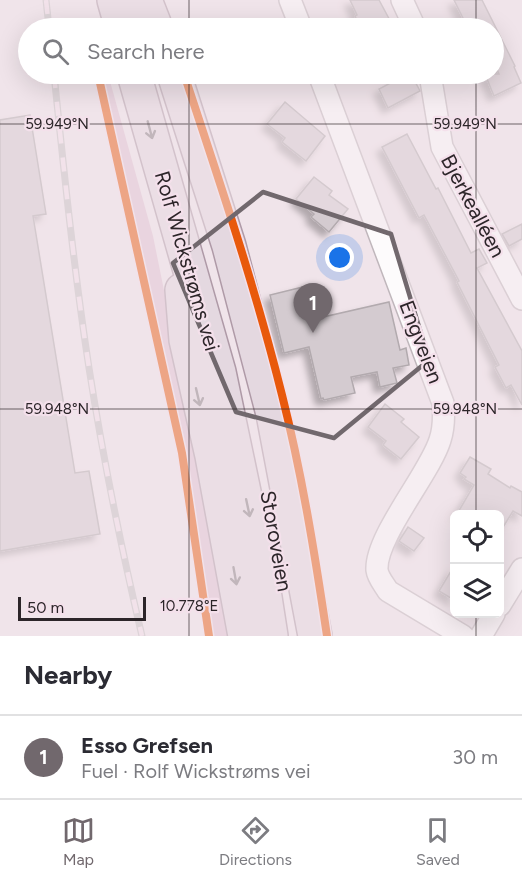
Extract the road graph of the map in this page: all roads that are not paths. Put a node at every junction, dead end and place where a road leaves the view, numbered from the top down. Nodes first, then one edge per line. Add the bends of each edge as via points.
1 (114, 0) edge
2 (140, 0) edge
3 (145, 0) edge
4 (291, 0) edge
5 (402, 0) edge
6 (119, 18) edge
7 (145, 18) edge
8 (152, 18) edge
9 (297, 18) edge
10 (410, 18) edge
11 (137, 84) edge
12 (163, 84) edge
13 (177, 84) edge
14 (323, 84) edge
15 (432, 84) edge
16 (177, 229) junction
17 (522, 299) edge
18 (248, 448) junction
19 (522, 569) edge
20 (504, 598) edge
21 (491, 618) edge
22 (245, 636) edge
23 (270, 636) edge
24 (292, 636) edge
25 (315, 636) edge
26 (463, 636) edge
27 (480, 636) edge

1 - 6 highway
2 - 7 highway
3 - 8 highway
4 - 9 street
5 - 10 street
11 -> 16 highway, Rolf Wickstrøms vei
12 - 18 highway, Rolf Wickstrøms vei via 202,225
13 - 25 highway via 230,246 273,414
14 - 26 street, Engveien via 443,403 440,441 387,538 377,570 388,591
15 - 17 street, Bjerkealléen via 442,147
16 - 18 highway, Rolf Wickstrøms vei
16 -> 22 highway via 186,340
18 -> 23 highway, Storoveien
18 - 24 highway, Storoveien via 283,576
19 - 20 street
21 - 27 street

